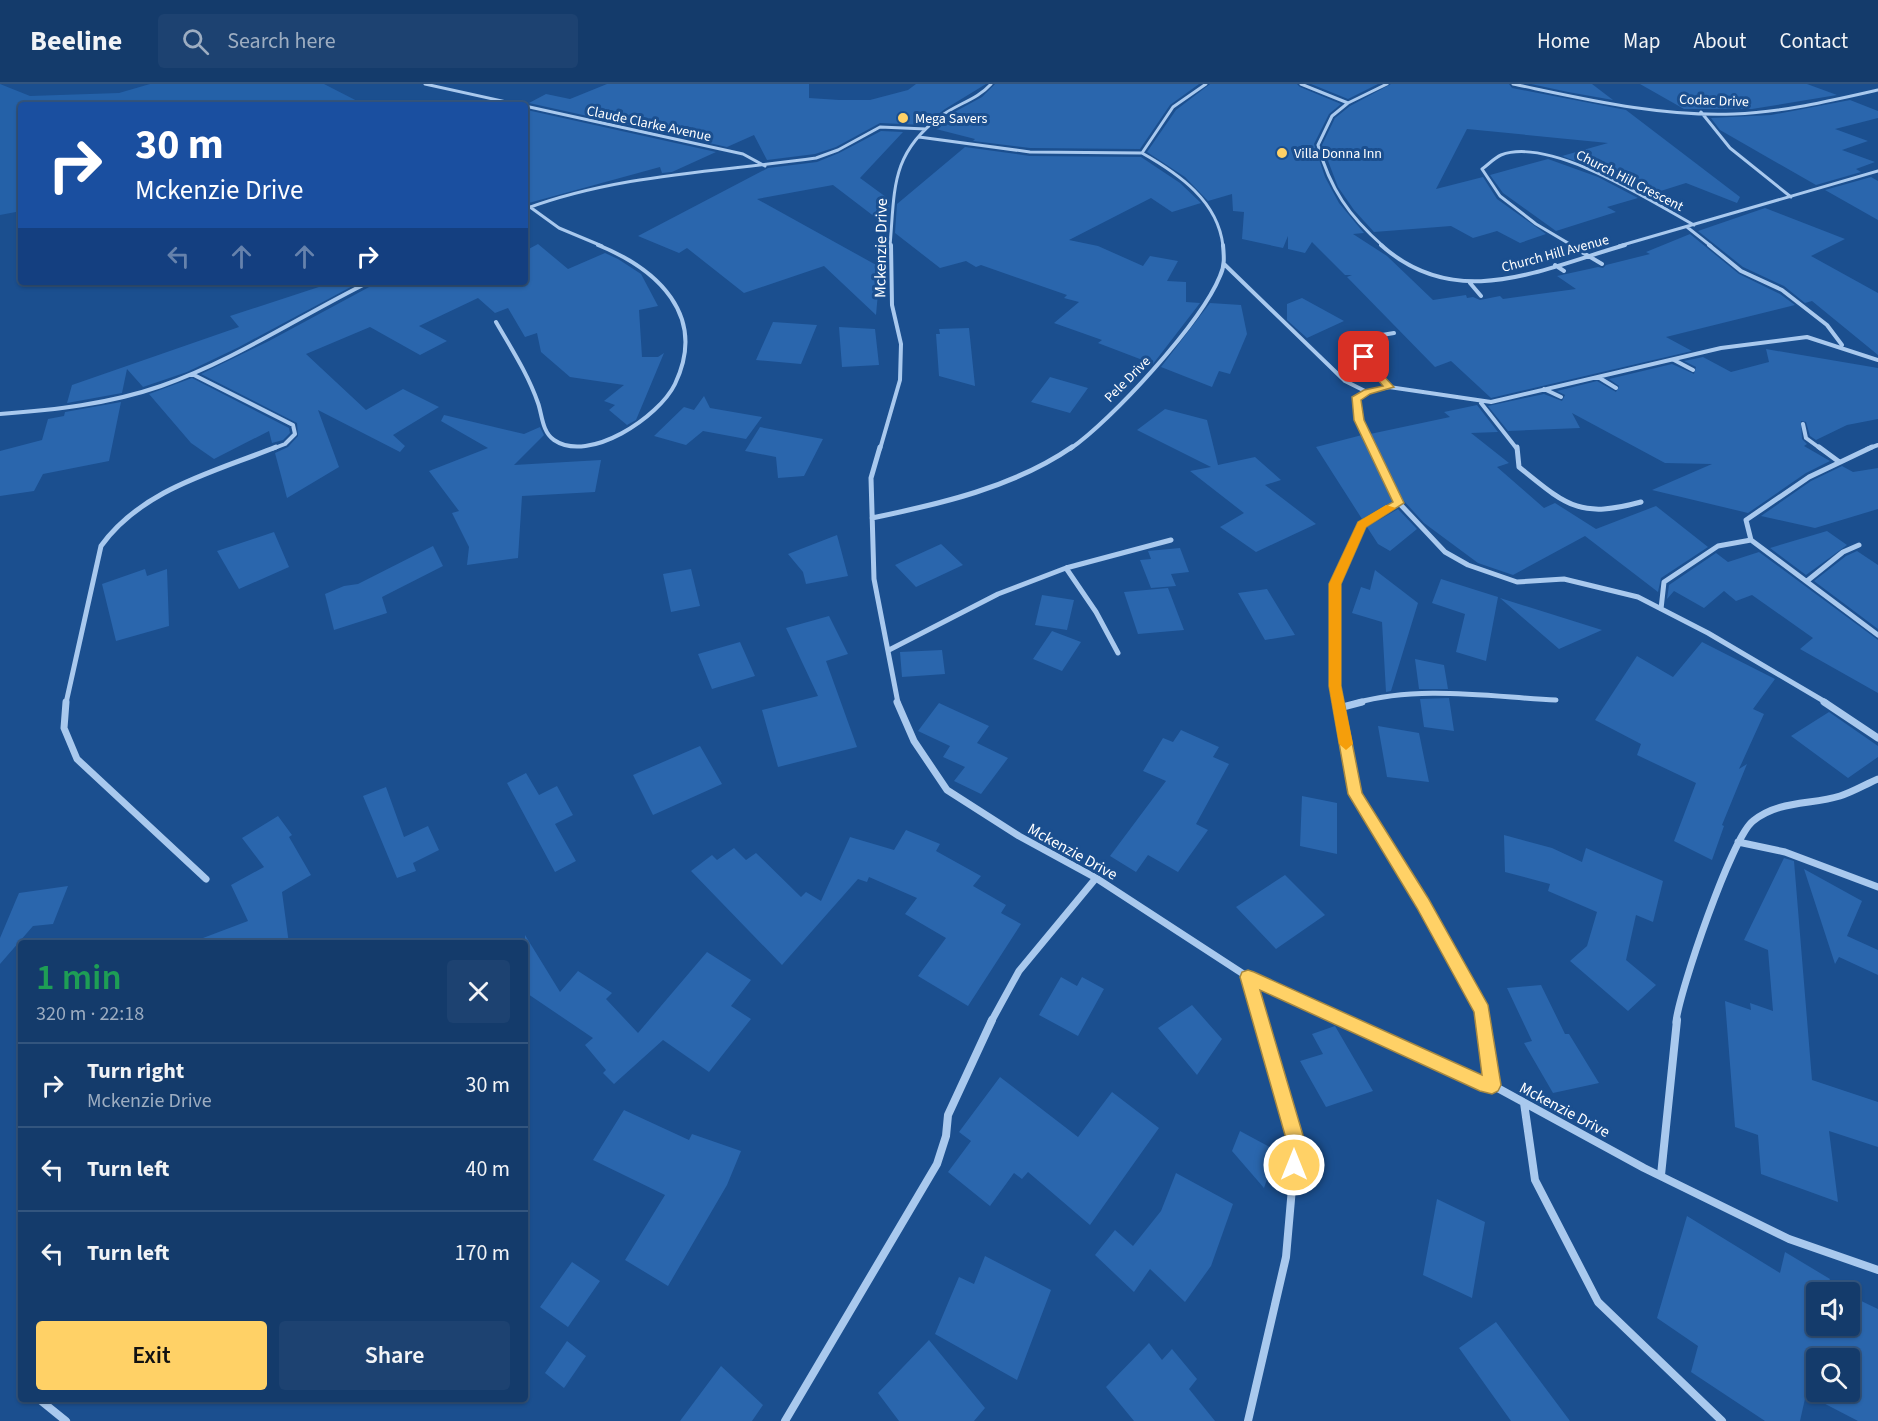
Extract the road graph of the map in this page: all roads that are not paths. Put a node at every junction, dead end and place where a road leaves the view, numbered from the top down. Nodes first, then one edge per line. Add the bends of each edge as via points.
1 (425, 84) edge
2 (991, 84) edge
3 (1206, 84) edge
4 (1301, 84) edge
5 (1387, 84) edge
6 (1513, 84) edge
7 (1520, 85) edge
8 (1878, 90) edge
9 (506, 102) edge
10 (1348, 103) junction
11 (528, 107) edge
12 (1701, 112) junction
13 (926, 129) junction
14 (919, 137) junction
15 (1142, 153) junction
16 (766, 166) junction
17 (1878, 171) edge
18 (1791, 197) junction
19 (528, 208) edge
20 (528, 209) edge
21 (1694, 225) junction
22 (1687, 227) junction
23 (1586, 256) junction
24 (1224, 264) junction
25 (1602, 264) dead end
26 (1555, 265) junction
27 (1564, 271) dead end
28 (1470, 283) junction
29 (363, 285) edge
30 (1482, 296) dead end
31 (496, 322) dead end
32 (1394, 333) dead end
33 (1845, 348) junction
34 (1877, 351) edge
35 (1871, 355) junction
36 (1673, 360) junction
37 (1878, 360) edge
38 (1693, 370) dead end
39 (192, 374) junction
40 (1597, 377) junction
41 (1389, 387) junction
42 (1544, 388) junction
43 (1616, 388) dead end
44 (1367, 392) junction
45 (1561, 397) dead end
46 (1481, 403) junction
47 (0, 414) edge
48 (1803, 424) dead end
49 (1878, 445) edge
50 (1838, 461) junction
51 (1641, 502) dead end
52 (1399, 503) junction
53 (872, 518) junction
54 (1171, 540) dead end
55 (1751, 540) junction
56 (1859, 545) dead end
57 (1066, 568) junction
58 (1807, 581) junction
59 (1661, 609) junction
60 (1878, 635) edge
61 (889, 650) junction
62 (1118, 653) dead end
63 (1556, 700) dead end
64 (1339, 708) junction
65 (1878, 738) edge
66 (1878, 779) edge
67 (1738, 842) junction
68 (1096, 878) junction
69 (206, 879) dead end
70 (1878, 887) edge
71 (1248, 977) junction
72 (1492, 1085) junction
73 (1524, 1103) junction
74 (1661, 1175) junction
75 (1878, 1270) edge
76 (42, 1402) edge
77 (66, 1421) edge
78 (785, 1421) edge
79 (1248, 1421) edge
80 (1722, 1421) edge

1 - 9 street
2 - 13 street, Mckenzie Drive
3 - 15 street via 1173,107
4 - 10 street
5 - 10 street, Church Hill Avenue
6 - 7 street, Codac Drive
7 - 12 street, Codac Drive via 1622,105
8 - 12 street, Codac Drive via 1760,112
10 - 28 street, Church Hill Avenue via 1332,116 1318,145 1327,176 1350,211 1387,251 1408,264
11 - 16 street, Claude Clarke Avenue via 743,154
12 - 18 street via 1708,125 1745,163
13 - 14 street, Mckenzie Drive
13 - 16 street via 880,127 828,155
14 - 15 street via 1063,156
14 - 53 street, Mckenzie Drive via 901,159 896,183 890,252 892,305 901,344 900,380 871,478
15 - 24 street via 1197,189 1214,214
16 - 19 street via 649,178 588,189
17 - 18 street, Church Hill Avenue
18 - 21 street, Church Hill Avenue
20 - 31 street via 566,231 618,251 672,296 685,327 681,363 670,393 643,422 596,444 560,443 547,432 528,376
21 - 22 street, Church Hill Avenue
21 - 23 street, Church Hill Crescent via 1565,159 1526,152 1509,154 1501,155 1482,169 1500,196
22 - 23 street, Church Hill Avenue
22 - 33 street via 1734,266 1782,290 1827,325
23 - 25 street
23 - 26 street, Church Hill Avenue
24 - 44 street via 1345,381
24 - 53 street, Pele Drive via 1211,293 1180,340 1067,451 995,486
26 - 27 street
26 - 28 street, Church Hill Avenue via 1508,279
28 - 30 street
29 - 39 street
32 - 41 street via 1377,336 1376,344 1364,357
33 - 35 street
33 - 36 street via 1807,337 1721,348
34 - 35 street
35 - 37 street
36 - 38 street
36 - 40 street
39 - 47 street via 124,397
39 - 69 street via 293,425 295,434 285,444 170,489 142,504 116,525 101,546 66,695 64,728 77,759
40 - 42 street
40 - 43 street
41 - 44 street
41 - 46 street
42 - 45 street
42 - 46 street
44 - 52 street via 1355,399 1359,420
46 - 51 street via 1517,447 1519,467 1566,505 1591,512 1613,511
48 - 50 street via 1806,438
49 - 50 street
50 - 55 street via 1782,492 1746,520
52 - 59 street via 1444,552 1468,565 1517,582 1564,579 1638,597
52 - 64 street via 1362,524 1335,584 1335,686
53 - 61 street, Mckenzie Drive via 874,579
54 - 57 street
55 - 58 street
55 - 59 street via 1718,546 1664,582
56 - 58 street via 1843,552
57 - 61 street via 998,594
57 - 62 street
58 - 60 street
59 - 65 street via 1847,715
61 - 68 street, Mckenzie Drive via 897,701 914,741 947,790
63 - 64 street via 1430,694 1374,698
64 - 72 street via 1355,794 1423,903 1482,1011
66 - 67 street via 1839,796 1794,802 1752,820
67 - 70 street via 1785,852
67 - 74 street via 1678,1005
68 - 71 street, Mckenzie Drive
68 - 78 street via 1019,971 978,1046 948,1115 937,1164
71 - 72 street, Mckenzie Drive via 1480,1083
71 - 79 street via 1296,1142 1286,1257
72 - 73 street, Mckenzie Drive
73 - 74 street, Mckenzie Drive
73 - 80 street via 1535,1180 1598,1302
74 - 75 street, Mckenzie Drive via 1789,1239
76 - 77 street

